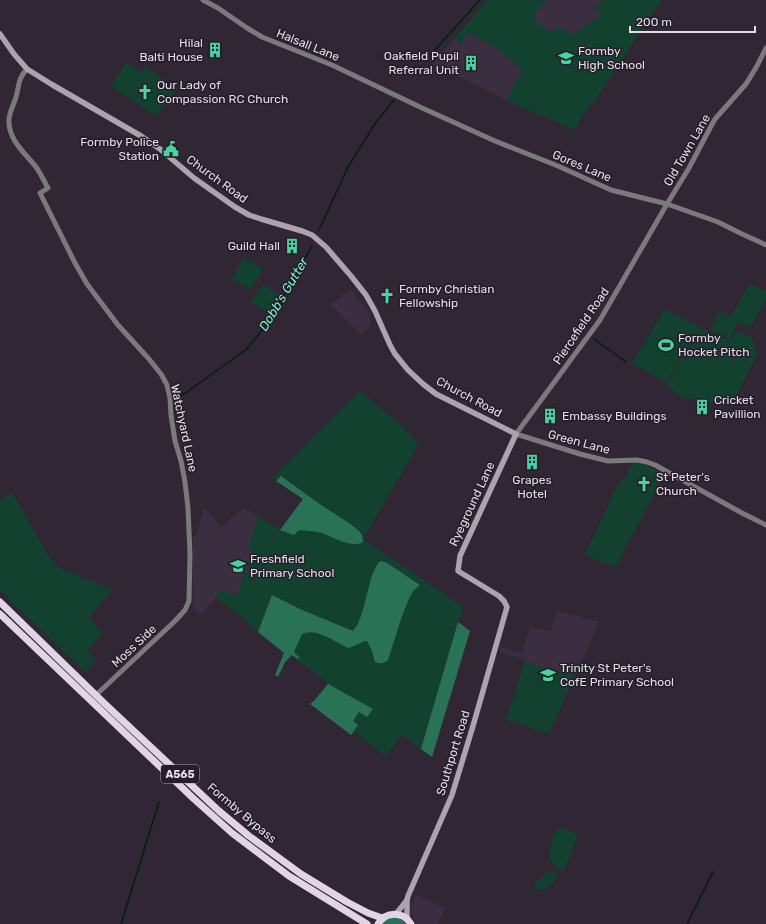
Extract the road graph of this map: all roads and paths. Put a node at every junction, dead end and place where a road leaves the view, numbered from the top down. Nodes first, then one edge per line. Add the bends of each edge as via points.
1 (204, 0) edge
2 (212, 2) edge
3 (0, 34) edge
4 (766, 48) edge
5 (27, 69) junction
6 (394, 94) joint
7 (667, 204) junction
8 (766, 245) edge
9 (516, 434) junction
10 (766, 525) edge
11 (0, 602) edge
12 (507, 607) joint
13 (185, 610) joint
14 (0, 614) edge
15 (96, 695) junction
16 (407, 900) junction
17 (396, 914) junction
18 (380, 921) edge
19 (409, 921) edge
20 (367, 924) edge

1 - 2 street, Halsall Lane
2 - 6 street, Halsall Lane via 262,37 332,65
3 - 5 main road, Church Road
4 - 7 street, Old Town Lane via 746,84 715,119
5 - 9 main road, Church Road via 141,136 241,211 261,220 312,235 326,247 366,295 395,354 408,370 436,394
5 - 13 street, Watchyard Lane via 18,83 9,128 18,147 37,169 48,188 40,193 87,284 118,325 149,359 167,385 188,508 190,584 189,601
6 - 7 street, Gores Lane via 495,141 611,190
7 - 8 street, Gores Lane via 718,222
7 - 9 street, Piercefield Road via 600,320
9 - 10 street, Green Lane via 608,461 647,462
9 - 12 main road, Ryeground Lane via 460,556 458,571 499,596
11 - 15 highway, Formby Bypass / A565
12 - 16 main road, Southport Road via 452,795
13 - 15 street, Moss Side
14 - 20 highway, Formby Bypass / A565 via 232,833 289,876
15 - 18 highway, Formby Bypass / A565 via 249,836 301,874
16 - 17 main road, Southport Road
16 - 19 main road, Southport Road
17 - 18 highway, A565 via 386,915
17 - 19 highway

